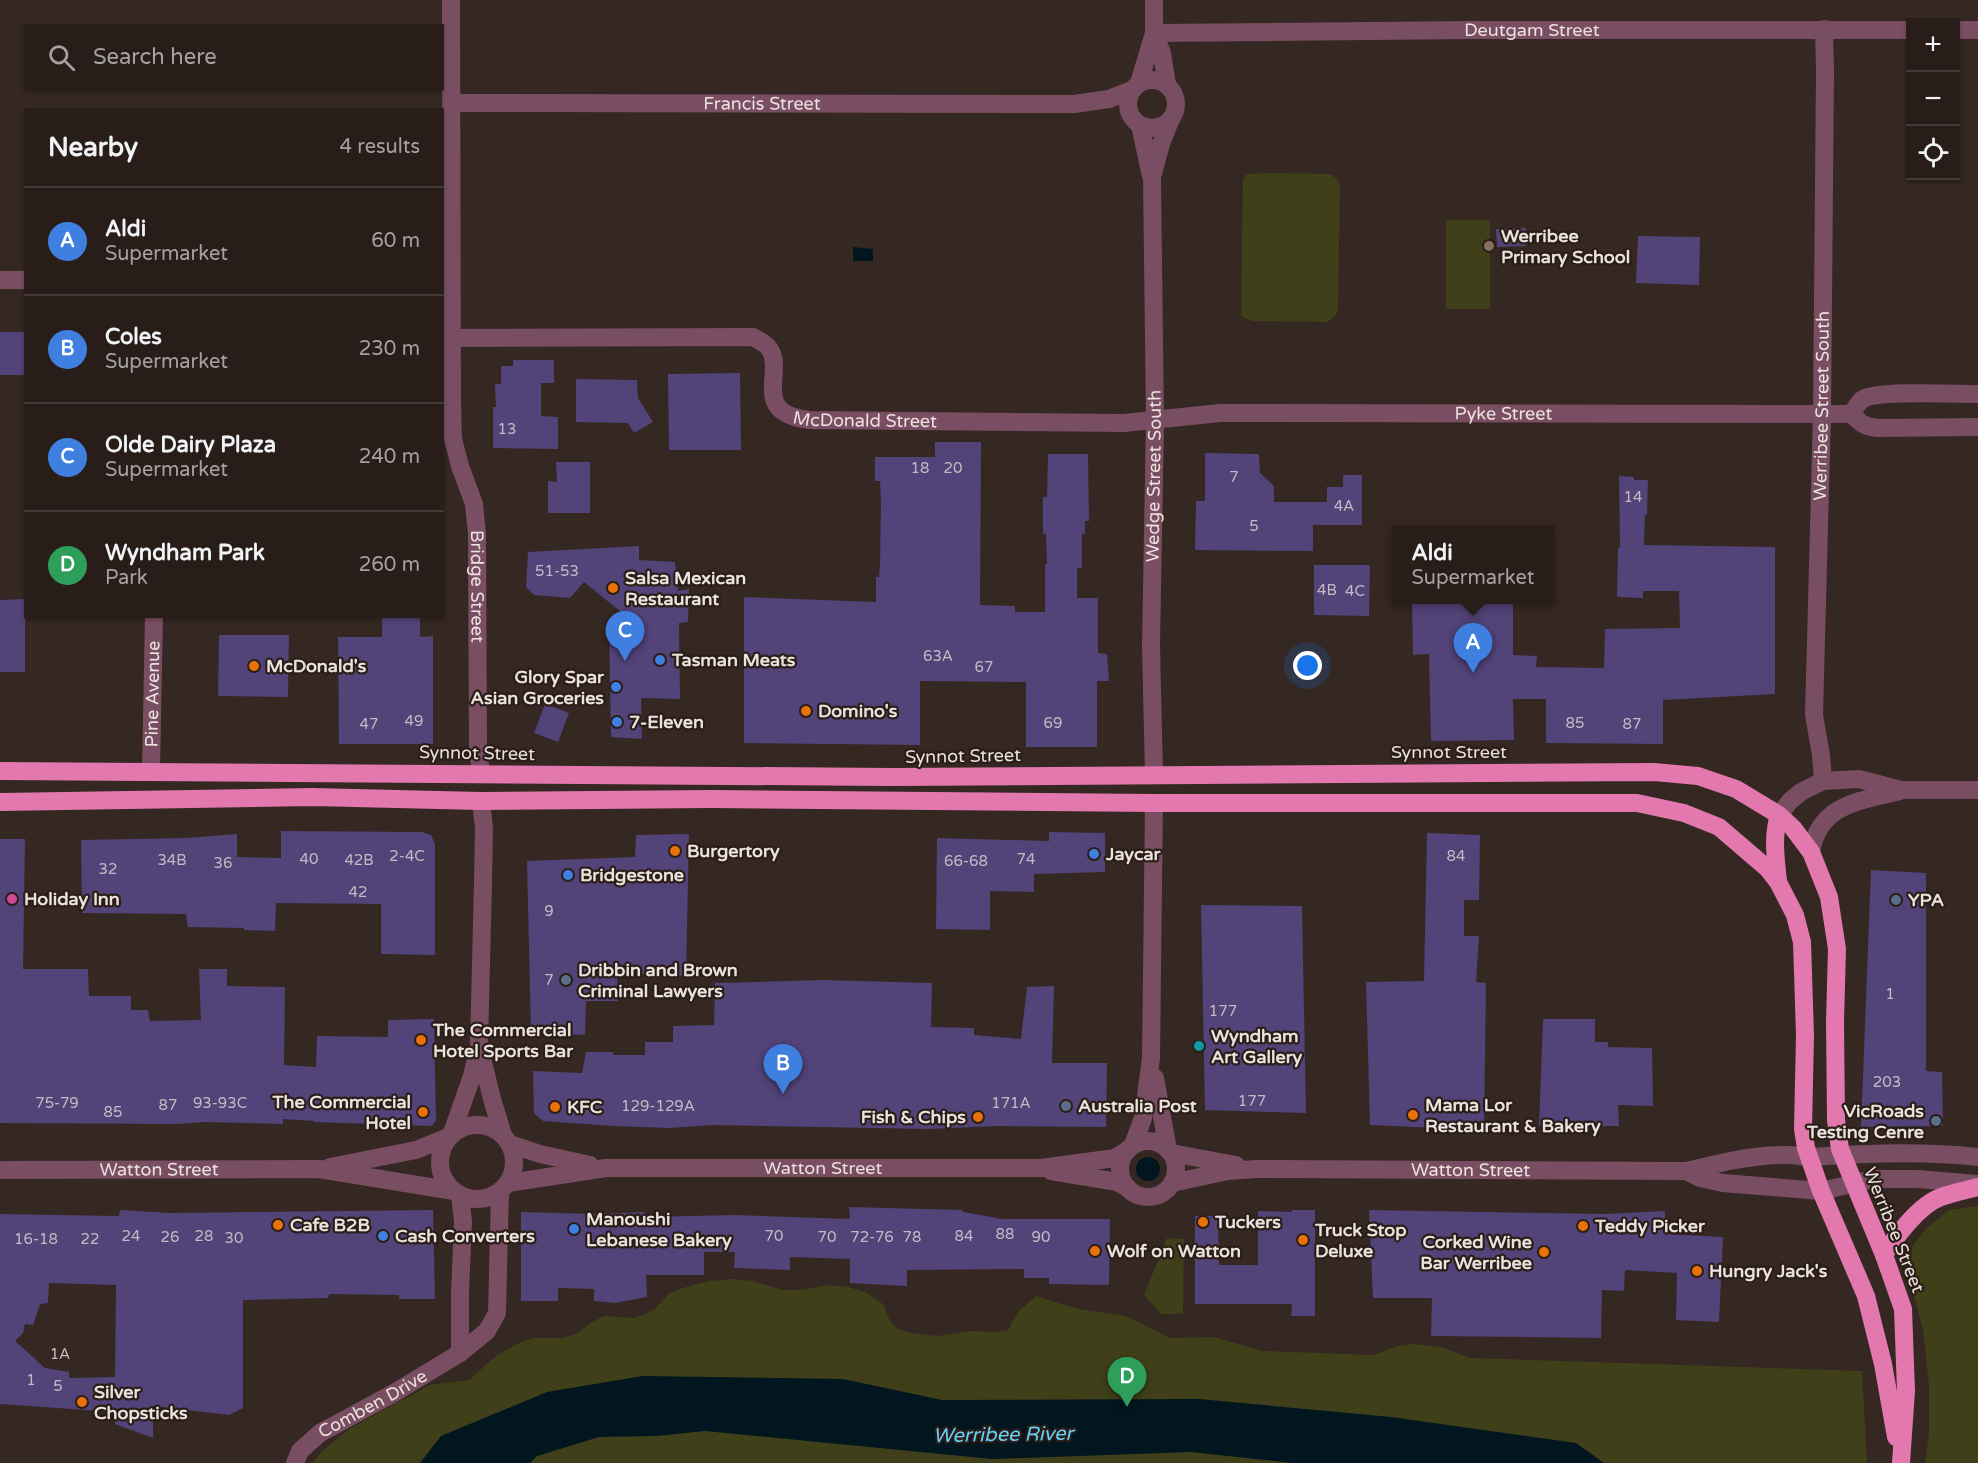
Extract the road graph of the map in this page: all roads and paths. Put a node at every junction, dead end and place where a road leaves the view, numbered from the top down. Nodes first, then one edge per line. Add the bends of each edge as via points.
1 (452, 0) edge
2 (1154, 0) edge
3 (1824, 29) junction
4 (1906, 30) edge
5 (1960, 30) edge
6 (1978, 30) edge
7 (1154, 33) junction
8 (1167, 85) junction
9 (1135, 87) junction
10 (452, 103) junction
11 (1074, 104) junction
12 (1136, 121) junction
13 (1170, 121) junction
14 (1152, 177) junction
15 (0, 280) edge
16 (24, 280) edge
17 (447, 281) edge
18 (453, 338) junction
19 (1978, 394) edge
20 (1822, 414) junction
21 (1852, 414) junction
22 (1155, 419) junction
23 (1978, 427) edge
24 (154, 618) edge
25 (4, 771) edge
26 (150, 771) junction
27 (481, 774) junction
28 (1154, 774) junction
29 (1399, 774) junction
30 (711, 777) junction
31 (893, 777) junction
32 (1823, 781) junction
33 (1901, 790) junction
34 (1978, 790) edge
35 (162, 799) junction
36 (711, 799) junction
37 (896, 800) junction
38 (481, 801) junction
39 (5, 802) edge
40 (1154, 803) junction
41 (1405, 803) junction
42 (1779, 815) junction
43 (1811, 852) junction
44 (1778, 882) junction
45 (479, 1046) junction
46 (1151, 1058) junction
47 (450, 1135) junction
48 (506, 1139) junction
49 (1131, 1147) junction
50 (1170, 1151) junction
51 (1842, 1154) junction
52 (1809, 1157) junction
53 (1978, 1157) edge
54 (606, 1168) junction
55 (1041, 1168) junction
56 (319, 1169) junction
57 (1256, 1169) junction
58 (0, 1170) edge
59 (1686, 1171) junction
60 (1172, 1183) junction
61 (1853, 1183) junction
62 (1978, 1185) edge
63 (504, 1187) junction
64 (1128, 1188) junction
65 (1821, 1191) junction
66 (457, 1193) junction
67 (1884, 1255) junction
68 (460, 1353) junction
69 (1901, 1462) edge
70 (295, 1463) edge

1 - 10 street, Bridge Street
2 - 7 street
3 - 4 street, Deutgam Street
3 - 7 street, Deutgam Street
3 - 20 street, Werribee Street South
5 - 6 street
7 - 8 street
7 - 9 street
8 - 9 street via 1152,80
8 - 13 street via 1176,102
9 - 11 street, Francis Street via 1109,99
9 - 12 street via 1128,101
10 - 11 street, Francis Street
10 - 17 street, Bridge Street
11 - 12 street, Francis Street via 1118,112
12 - 13 street via 1155,128
12 - 14 street, Wedge Street South
13 - 14 street, Wedge Street South
14 - 22 street, Wedge Street South
15 - 16 street
17 - 18 street, Bridge Street
18 - 22 street, McDonald Street via 753,336 770,348 776,404 798,419 1124,423
18 - 27 street, Bridge Street via 453,439 474,504 476,524
19 - 21 street via 1870,396 1858,403
20 - 21 street, Pyke Street
20 - 22 street, Pyke Street via 1220,413
20 - 32 street, Werribee Street South via 1814,716
21 - 23 street, Pyke Street via 1867,427
22 - 28 street, Wedge Street South via 1151,646
24 - 26 street, Pine Avenue
25 - 26 highway, Synnot Street
25 - 39 highway
26 - 27 highway, Synnot Street
26 - 35 highway
27 - 30 highway, Synnot Street
27 - 38 highway
28 - 29 highway, Synnot Street
28 - 31 highway, Synnot Street
28 - 40 highway
29 - 41 highway
29 - 42 highway, Synnot Street via 1695,775 1736,789
30 - 31 highway, Synnot Street
30 - 36 highway
31 - 37 highway
32 - 33 street via 1859,779
32 - 42 street via 1801,792
33 - 34 street
33 - 43 street via 1832,813 1817,831
35 - 38 highway
35 - 39 highway
36 - 37 highway
36 - 38 highway
37 - 40 highway
38 - 45 street
40 - 41 highway
40 - 46 street
41 - 44 highway, Werribee Street via 1637,803 1684,813 1719,827
42 - 43 highway, Werribee Street
42 - 44 highway via 1774,843
43 - 51 highway, Werribee Street via 1828,897 1837,950 1836,1120
44 - 52 highway, Werribee Street via 1795,915 1802,942 1803,1129
45 - 47 street
45 - 48 street
46 - 49 street via 1143,1118
46 - 50 street
47 - 48 street via 462,1127 484,1124
47 - 56 street, Watton Street via 416,1150
47 - 66 street via 442,1148 441,1171
48 - 54 street, Watton Street via 552,1157
48 - 63 street via 515,1163
49 - 50 street via 1148,1141
49 - 55 street, Watton Street via 1115,1158
49 - 64 street via 1120,1173
50 - 57 street, Watton Street
50 - 60 street via 1176,1168
51 - 52 street, Watton Street
51 - 53 street, Watton Street
51 - 61 highway, Werribee Street
52 - 59 street, Watton Street via 1785,1155 1727,1161
52 - 65 highway, Werribee Street
54 - 55 street, Watton Street
54 - 63 street, Watton Street
55 - 64 street, Watton Street via 1117,1182
56 - 58 street, Watton Street
56 - 66 street, Watton Street
57 - 59 street, Watton Street
57 - 60 street, Watton Street
59 - 65 street, Watton Street via 1723,1183
60 - 64 street via 1155,1196 1140,1196
61 - 62 street, Watton Street via 1918,1179
61 - 65 street, Watton Street
61 - 67 highway, Werribee Street
62 - 67 highway via 1929,1204
63 - 66 street via 481,1199
63 - 68 street, Comben Drive via 497,1313 487,1331
65 - 69 highway, Werribee Street via 1866,1296
66 - 68 street via 463,1221
67 - 69 highway, Werribee Street via 1903,1309 1906,1391
68 - 70 street, Comben Drive via 320,1433 300,1451

